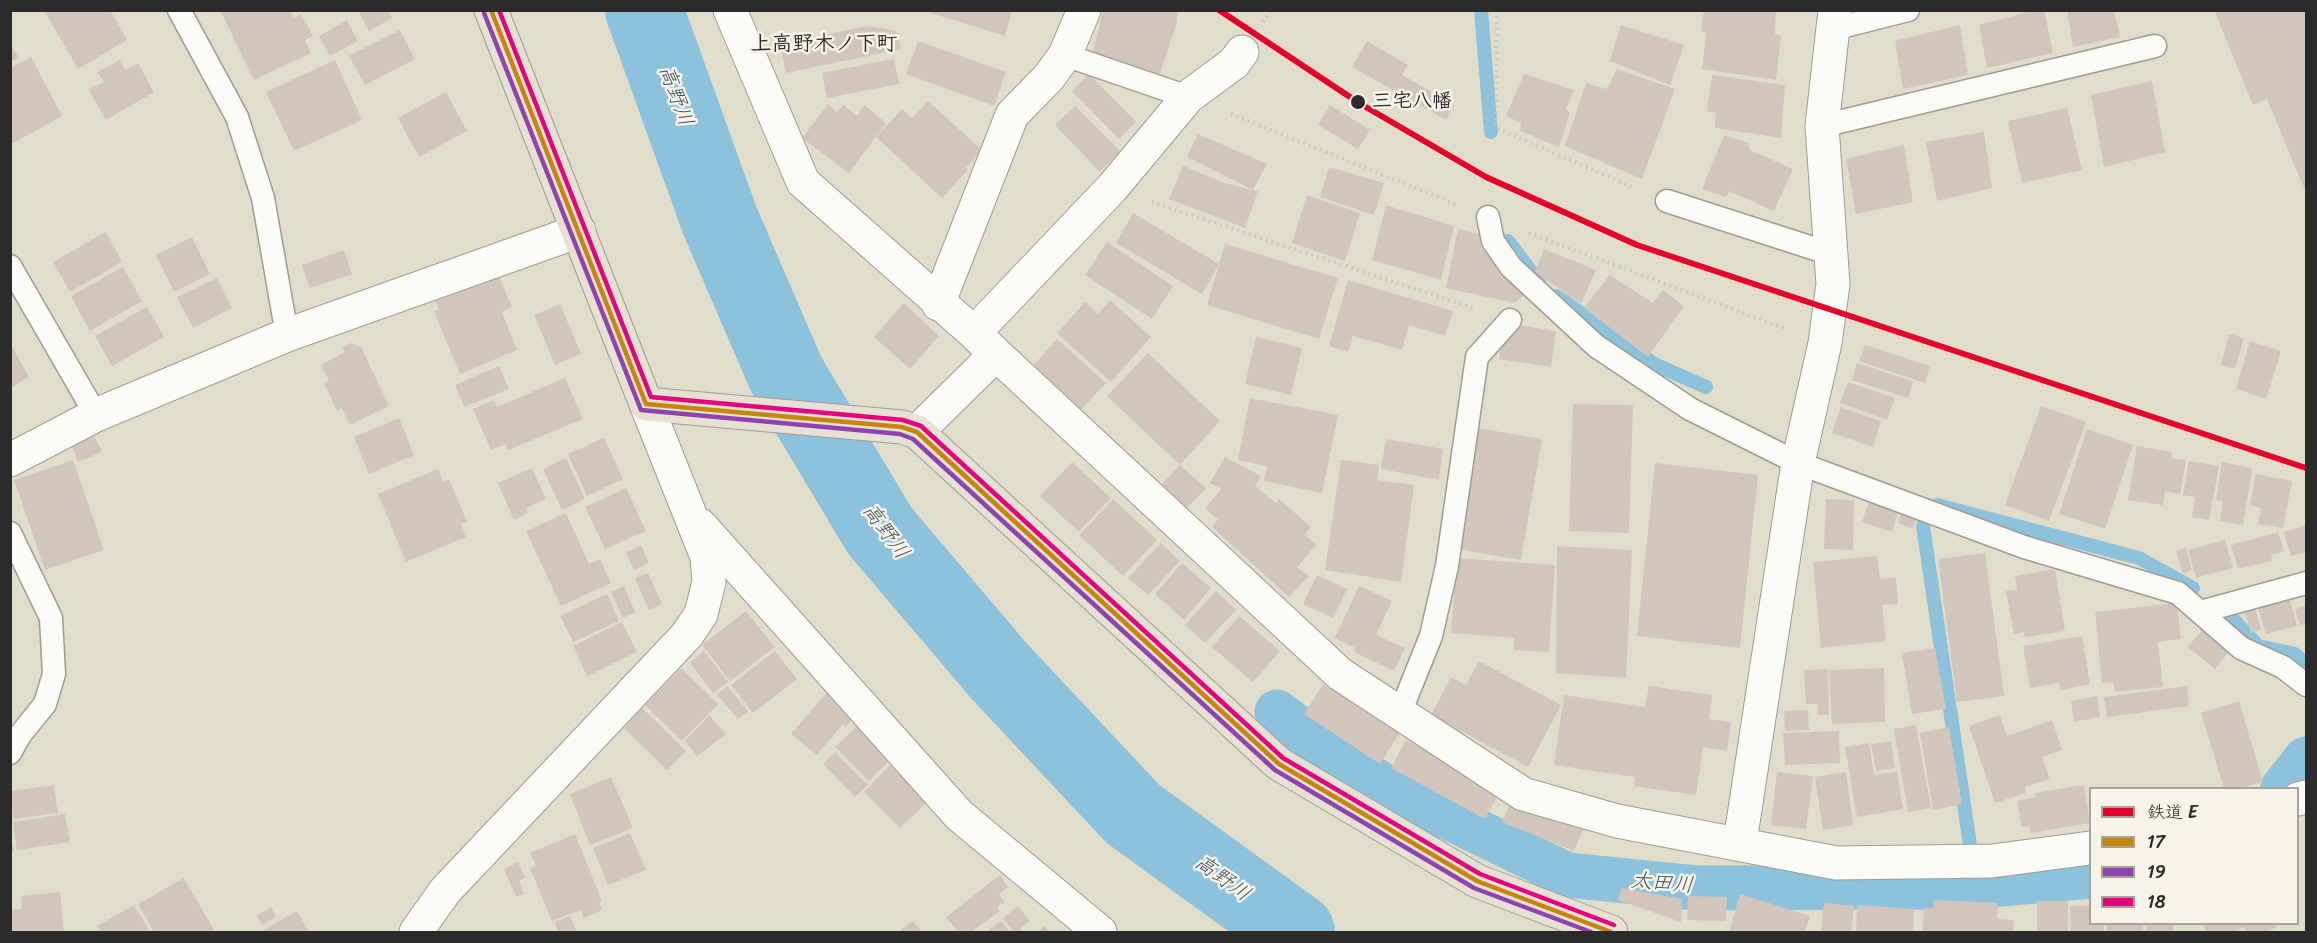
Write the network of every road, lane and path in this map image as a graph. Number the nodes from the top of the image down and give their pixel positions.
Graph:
1 (179, 10) edge
2 (491, 10) edge
3 (730, 10) edge
4 (1084, 10) edge
5 (1497, 10) edge
6 (1908, 10) edge
7 (1834, 20) edge
8 (2155, 46) dead end
9 (1242, 52) dead end
10 (1065, 55) junction
11 (1188, 97) junction
12 (1822, 126) junction
13 (1112, 188) junction
14 (1667, 201) joint
15 (1488, 217) junction
16 (579, 231) junction
17 (1831, 254) junction
18 (10, 266) edge
19 (938, 304) junction
20 (1510, 320) joint
21 (287, 335) junction
22 (1826, 343) junction
23 (985, 344) junction
24 (646, 404) junction
25 (96, 415) junction
26 (910, 430) junction
27 (10, 460) edge
28 (1798, 463) junction
29 (689, 513) junction
30 (10, 533) edge
31 (2307, 583) edge
32 (2199, 612) junction
33 (2307, 685) edge
34 (1400, 713) junction
35 (10, 753) edge
36 (1740, 842) junction
37 (2089, 848) edge
38 (416, 933) edge
39 (1100, 933) edge
40 (1611, 933) edge

1 - 21 lane
2 - 16 highway
3 - 19 street
4 - 10 street
5 - 14 path
6 - 7 lane
7 - 12 street
8 - 12 lane
9 - 11 street
10 - 11 lane
10 - 19 street
11 - 13 street
11 - 15 path
12 - 17 street
13 - 20 path
13 - 23 street
14 - 17 lane
15 - 22 path
15 - 28 lane
16 - 21 street
16 - 24 highway
17 - 22 street
18 - 25 lane
19 - 23 street
20 - 34 lane
21 - 25 street
22 - 28 street
23 - 26 street
23 - 34 street
24 - 26 highway
24 - 29 street
25 - 27 street
26 - 40 highway
28 - 32 lane
28 - 36 street
29 - 38 street
29 - 39 street
30 - 35 lane
31 - 32 lane
32 - 33 lane
34 - 36 street
36 - 37 street

